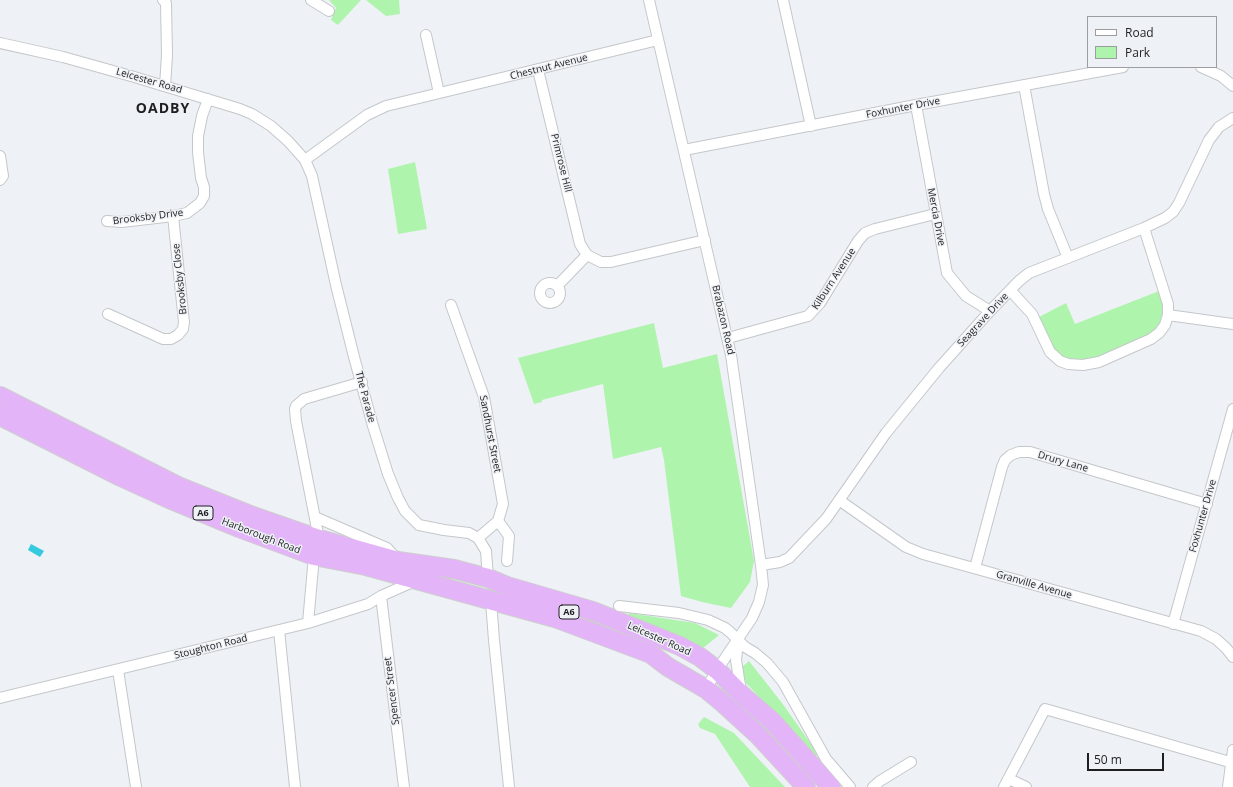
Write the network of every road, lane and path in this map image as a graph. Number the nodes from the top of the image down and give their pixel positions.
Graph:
1 (311, 0) edge
2 (648, 0) edge
3 (783, 0) edge
4 (166, 1) edge
5 (329, 11) dead end
6 (426, 35) dead end
7 (658, 40) junction
8 (0, 43) edge
9 (1118, 68) edge
10 (1203, 68) edge
11 (538, 70) junction
12 (1024, 85) junction
13 (166, 86) junction
14 (1233, 86) edge
15 (439, 92) junction
16 (208, 99) junction
17 (916, 105) junction
18 (1233, 118) edge
19 (811, 126) junction
20 (684, 150) junction
21 (0, 156) edge
22 (305, 160) junction
23 (0, 180) edge
24 (935, 214) junction
25 (173, 216) junction
26 (107, 222) dead end
27 (1144, 228) junction
28 (705, 240) junction
29 (587, 255) junction
30 (1068, 258) junction
31 (557, 286) dead end
32 (1010, 290) junction
33 (451, 304) dead end
34 (990, 311) junction
35 (108, 314) dead end
36 (1168, 315) junction
37 (1233, 324) edge
38 (728, 338) junction
39 (362, 382) junction
40 (0, 396) edge
41 (1233, 409) edge
42 (0, 416) edge
43 (839, 500) junction
44 (1206, 504) junction
45 (315, 517) junction
46 (498, 521) junction
47 (478, 538) junction
48 (317, 548) junction
49 (398, 560) junction
50 (508, 561) dead end
51 (761, 565) junction
52 (975, 568) junction
53 (488, 578) junction
54 (417, 580) junction
55 (381, 596) junction
56 (491, 601) junction
57 (619, 606) dead end
58 (593, 611) junction
59 (308, 623) junction
60 (1173, 624) junction
61 (279, 630) junction
62 (738, 640) junction
63 (651, 654) junction
64 (1233, 657) edge
65 (118, 670) junction
66 (717, 670) junction
67 (706, 689) junction
68 (742, 695) junction
69 (0, 698) edge
70 (1233, 750) edge
71 (911, 762) dead end
72 (1232, 763) edge
73 (1007, 783) edge
74 (136, 787) edge
75 (295, 787) edge
76 (404, 787) edge
77 (509, 787) edge
78 (807, 787) edge
79 (831, 787) edge
80 (850, 787) edge
81 (873, 787) edge
82 (1026, 787) edge
83 (1228, 787) edge

1 - 5 street
2 - 7 street, Brabazon Road
3 - 19 street
4 - 13 street
6 - 15 street
7 - 11 street, Chestnut Avenue
7 - 20 street, Brabazon Road
8 - 13 street, Leicester Road
9 - 12 street, Foxhunter Drive
10 - 14 street
11 - 15 street, Chestnut Avenue
11 - 29 street, Primrose Hill
12 - 17 street, Foxhunter Drive
12 - 30 street
13 - 16 street, Leicester Road
15 - 22 street, Chestnut Avenue
16 - 22 street, Leicester Road
16 - 25 street, Brooksby Drive
17 - 19 street, Foxhunter Drive
17 - 24 street, Mercia Drive
18 - 27 street, Seagrave Drive
19 - 20 street, Foxhunter Drive
20 - 28 street, Brabazon Road
21 - 23 street
22 - 39 street, The Parade
24 - 34 street, Mercia Drive
24 - 38 street, Kilburn Avenue
25 - 26 street, Brooksby Drive
25 - 35 street, Brooksby Close
27 - 30 street, Seagrave Drive
27 - 36 street
28 - 29 street
28 - 38 street, Brabazon Road
29 - 31 street
30 - 32 street, Seagrave Drive
32 - 34 street, Seagrave Drive
32 - 36 street
33 - 46 street, Sandhurst Street
34 - 43 street, Seagrave Drive
36 - 37 street
38 - 51 street, Brabazon Road
39 - 45 street
39 - 47 street, The Parade
40 - 48 highway, Harborough Road / A6
41 - 44 street, Foxhunter Drive
42 - 48 highway, Harborough Road / A6
43 - 51 street, Seagrave Drive
43 - 52 street, Granville Avenue
44 - 52 street, Drury Lane
44 - 60 street, Foxhunter Drive
45 - 48 street
45 - 49 street
46 - 47 street
46 - 50 street
47 - 53 street
48 - 49 highway, Harborough Road / A6
48 - 54 highway, Harborough Road / A6
48 - 59 street
49 - 53 highway, Harborough Road / A6
49 - 56 highway, A6
51 - 62 street, Brabazon Road
52 - 60 street, Granville Avenue
53 - 56 highway
53 - 58 highway, Leicester Road / A6
53 - 63 highway, A6
54 - 55 street, Stoughton Road
54 - 56 highway, Harborough Road / A6
55 - 59 street, Stoughton Road
55 - 76 street, Spencer Street
56 - 63 highway, Leicester Road / A6
56 - 77 street
57 - 62 street
58 - 66 highway, Leicester Road / A6
58 - 67 highway, A6
59 - 61 street, Stoughton Road
60 - 64 street, Granville Avenue
61 - 65 street, Stoughton Road
61 - 75 street
62 - 66 street, Brabazon Road
62 - 68 street, Brabazon Road
62 - 80 street
63 - 67 highway, Leicester Road / A6
65 - 69 street, Stoughton Road
65 - 74 street
66 - 67 street, Brabazon Road
66 - 68 highway, Leicester Road / A6
66 - 78 highway, A6
67 - 78 highway, Leicester Road / A6
68 - 79 highway, Leicester Road / A6
70 - 72 street
71 - 81 street
72 - 73 street
72 - 83 street
73 - 82 street

